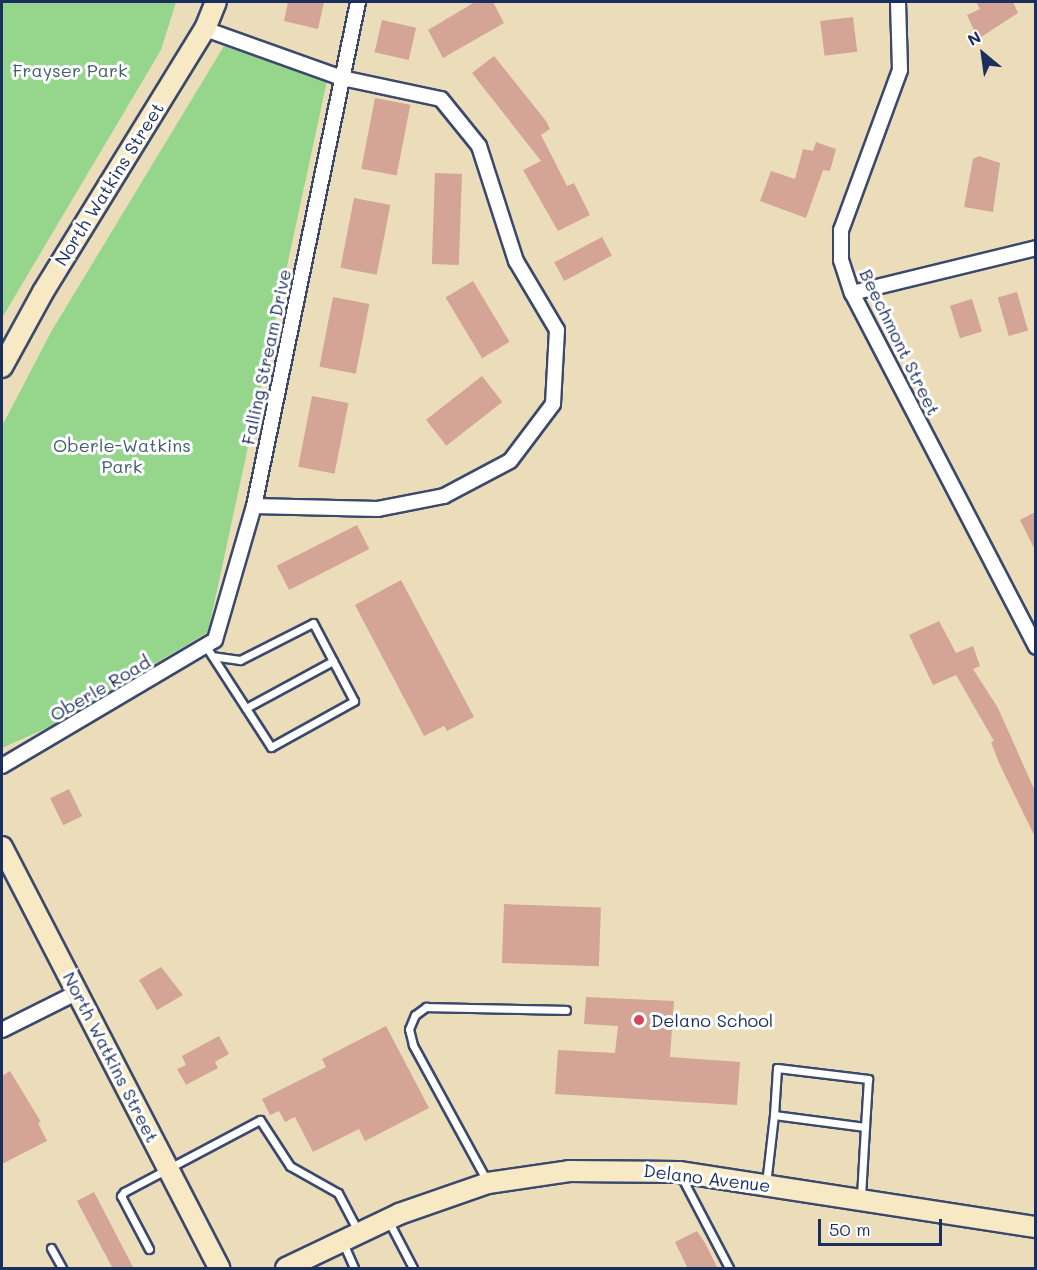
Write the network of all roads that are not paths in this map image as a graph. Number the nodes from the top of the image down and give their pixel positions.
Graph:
1 (216, 2) edge
2 (358, 2) edge
3 (898, 2) edge
4 (205, 29) junction
5 (342, 78) junction
6 (1035, 248) edge
7 (852, 293) junction
8 (2, 368) edge
9 (254, 506) junction
10 (1035, 615) edge
11 (1023, 622) junction
12 (1035, 647) edge
13 (212, 648) junction
14 (333, 661) junction
15 (246, 708) junction
16 (2, 766) edge
17 (2, 847) edge
18 (78, 992) junction
19 (566, 1010) dead end
20 (2, 1030) edge
21 (774, 1115) junction
22 (865, 1127) junction
23 (168, 1169) junction
24 (679, 1172) junction
25 (488, 1183) junction
26 (765, 1185) junction
27 (861, 1199) junction
28 (388, 1220) junction
29 (1035, 1227) edge
30 (351, 1237) junction
31 (51, 1248) dead end
32 (149, 1249) dead end
33 (62, 1269) edge
34 (219, 1269) edge
35 (286, 1269) edge
36 (354, 1269) edge
37 (413, 1269) edge
38 (729, 1269) edge

1 - 4 main road, North Watkins Street
2 - 5 street, Falling Stream Drive
3 - 7 street, Beechmont Street
4 - 5 street
4 - 8 main road, North Watkins Street
5 - 9 street, Falling Stream Drive
5 - 9 street
6 - 7 street
7 - 11 street, Beechmont Street
9 - 13 street, Falling Stream Drive
10 - 11 street
11 - 12 street, Beechmont Street
13 - 14 lane
13 - 15 lane
13 - 16 street, Oberle Road
14 - 15 lane
14 - 15 lane
17 - 18 main road, North Watkins Street
18 - 20 street
18 - 23 main road, North Watkins Street
19 - 25 lane
21 - 22 lane
21 - 22 lane
21 - 26 lane
22 - 27 lane
23 - 30 lane
23 - 32 lane
23 - 34 main road, North Watkins Street
24 - 25 main road, Delano Avenue
24 - 26 main road, Delano Avenue
24 - 38 lane
25 - 28 main road, Delano Avenue
26 - 27 main road, Delano Avenue
27 - 29 main road, Delano Avenue
28 - 30 main road, Delano Avenue
28 - 37 lane
30 - 35 main road, Delano Avenue
30 - 36 lane
31 - 33 lane

